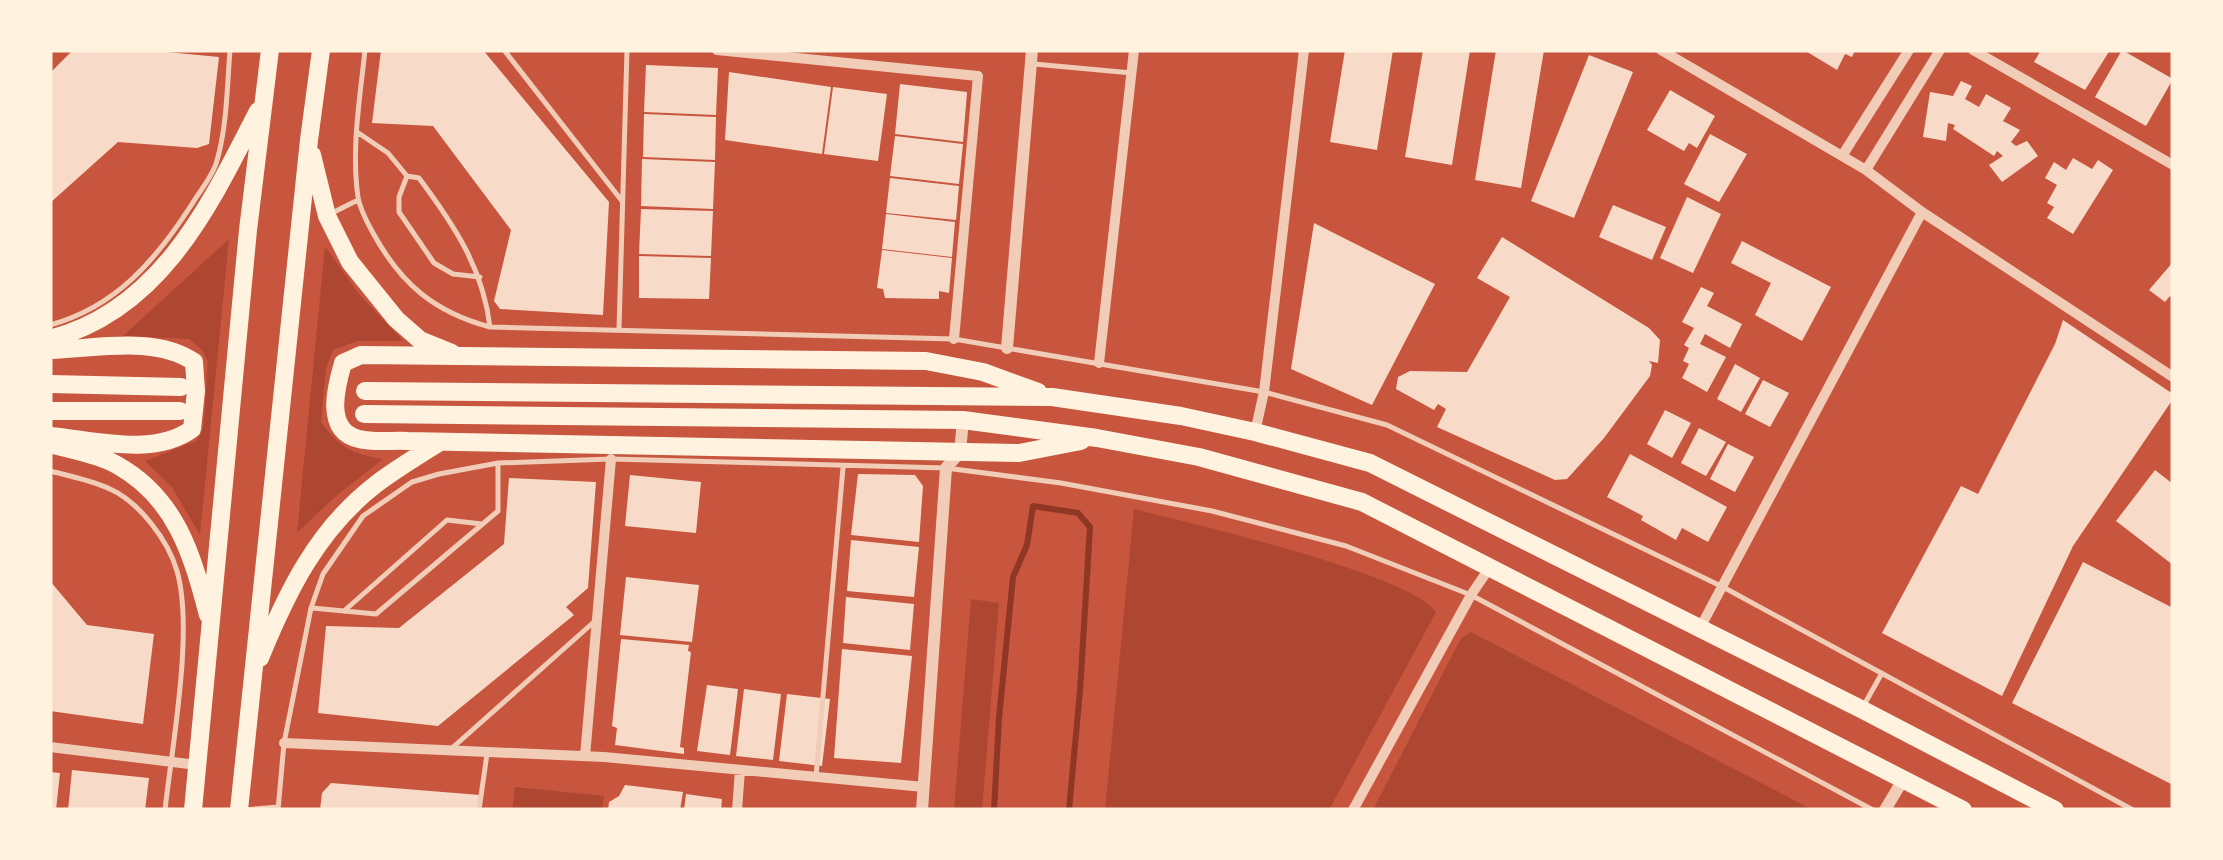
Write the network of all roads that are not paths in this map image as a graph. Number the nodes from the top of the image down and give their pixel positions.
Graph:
1 (230, 50) edge
2 (270, 50) edge
3 (321, 50) edge
4 (365, 50) edge
5 (504, 50) edge
6 (627, 50) edge
7 (718, 50) edge
8 (1134, 50) edge
9 (1304, 50) edge
10 (1661, 50) edge
11 (1909, 50) edge
12 (1940, 50) edge
13 (1973, 50) edge
14 (1032, 57) edge
15 (1132, 73) junction
16 (265, 96) junction
17 (357, 132) junction
18 (308, 140) junction
19 (1842, 156) junction
20 (2172, 161) edge
21 (221, 170) junction
22 (1866, 170) junction
23 (407, 176) junction
24 (358, 200) junction
25 (624, 203) junction
26 (1922, 212) junction
27 (328, 216) junction
28 (480, 277) junction
29 (50, 325) edge
30 (490, 327) junction
31 (619, 328) junction
32 (50, 338) edge
33 (954, 339) junction
34 (1007, 348) junction
35 (50, 350) edge
36 (465, 358) junction
37 (1099, 363) junction
38 (2173, 376) edge
39 (50, 384) edge
40 (181, 387) dead end
41 (365, 391) dead end
42 (1264, 392) junction
43 (1052, 397) junction
44 (50, 411) edge
45 (180, 411) dead end
46 (364, 414) dead end
47 (963, 420) junction
48 (1255, 432) junction
49 (50, 436) edge
50 (1097, 438) junction
51 (441, 442) junction
52 (50, 444) edge
53 (960, 452) junction
54 (611, 458) junction
55 (498, 463) junction
56 (843, 466) junction
57 (946, 468) junction
58 (50, 471) edge
59 (482, 524) junction
60 (1492, 566) junction
61 (1723, 587) junction
62 (1470, 596) junction
63 (311, 608) junction
64 (344, 611) junction
65 (597, 620) junction
66 (1700, 628) junction
67 (212, 630) junction
68 (1882, 673) junction
69 (252, 675) junction
70 (1861, 709) junction
71 (284, 743) junction
72 (50, 747) edge
73 (452, 749) junction
74 (487, 751) junction
75 (585, 756) junction
76 (170, 762) junction
77 (198, 765) junction
78 (740, 770) junction
79 (1904, 778) junction
80 (816, 779) junction
81 (924, 788) junction
82 (278, 808) edge
83 (165, 810) edge
84 (193, 810) edge
85 (241, 810) edge
86 (479, 810) edge
87 (736, 810) edge
88 (922, 810) edge
89 (1353, 810) edge
90 (1874, 810) edge
91 (1884, 810) edge
92 (1964, 810) edge
93 (2055, 810) edge
94 (2133, 810) edge

1 - 21 lane
2 - 16 main road
3 - 18 main road
4 - 17 lane
5 - 25 lane
6 - 25 lane
7 - 33 street
8 - 15 street
9 - 42 street
10 - 19 street
11 - 19 street
12 - 22 street
13 - 20 street
14 - 15 lane
14 - 34 street
15 - 37 street
16 - 21 main road
16 - 67 main road
17 - 23 lane
17 - 24 lane
18 - 27 main road
18 - 69 main road
19 - 22 street
21 - 29 lane
21 - 32 main road
22 - 26 street
23 - 28 lane
23 - 28 lane
24 - 27 lane
24 - 30 lane
25 - 31 lane
26 - 38 street
26 - 61 street
27 - 36 main road
28 - 30 lane
30 - 31 lane
31 - 33 lane
33 - 34 lane
34 - 37 lane
35 - 49 main road
36 - 43 main road
36 - 51 main road
37 - 42 lane
39 - 40 main road
41 - 43 main road
42 - 48 street
42 - 61 lane
43 - 48 main road
44 - 45 main road
46 - 47 main road
47 - 50 main road
47 - 53 street
48 - 66 main road
50 - 53 main road
50 - 60 main road
51 - 53 main road
51 - 69 main road
52 - 67 main road
53 - 57 street
54 - 55 lane
54 - 56 lane
54 - 65 street
55 - 59 lane
55 - 63 lane
56 - 57 lane
56 - 80 lane
57 - 62 lane
57 - 81 street
58 - 76 lane
59 - 64 lane
59 - 64 lane
60 - 62 street
60 - 79 main road
61 - 66 street
61 - 68 lane
62 - 89 street
62 - 90 lane
63 - 64 lane
63 - 71 lane
65 - 73 lane
65 - 75 street
66 - 70 main road
67 - 77 main road
68 - 70 lane
68 - 94 lane
69 - 85 main road
70 - 93 main road
71 - 73 street
71 - 82 lane
72 - 76 street
73 - 74 street
74 - 75 street
74 - 86 lane
75 - 78 street
76 - 77 street
76 - 83 lane
77 - 84 main road
78 - 80 street
78 - 87 street
79 - 91 street
79 - 92 main road
80 - 81 street
81 - 88 street
82 - 85 lane

